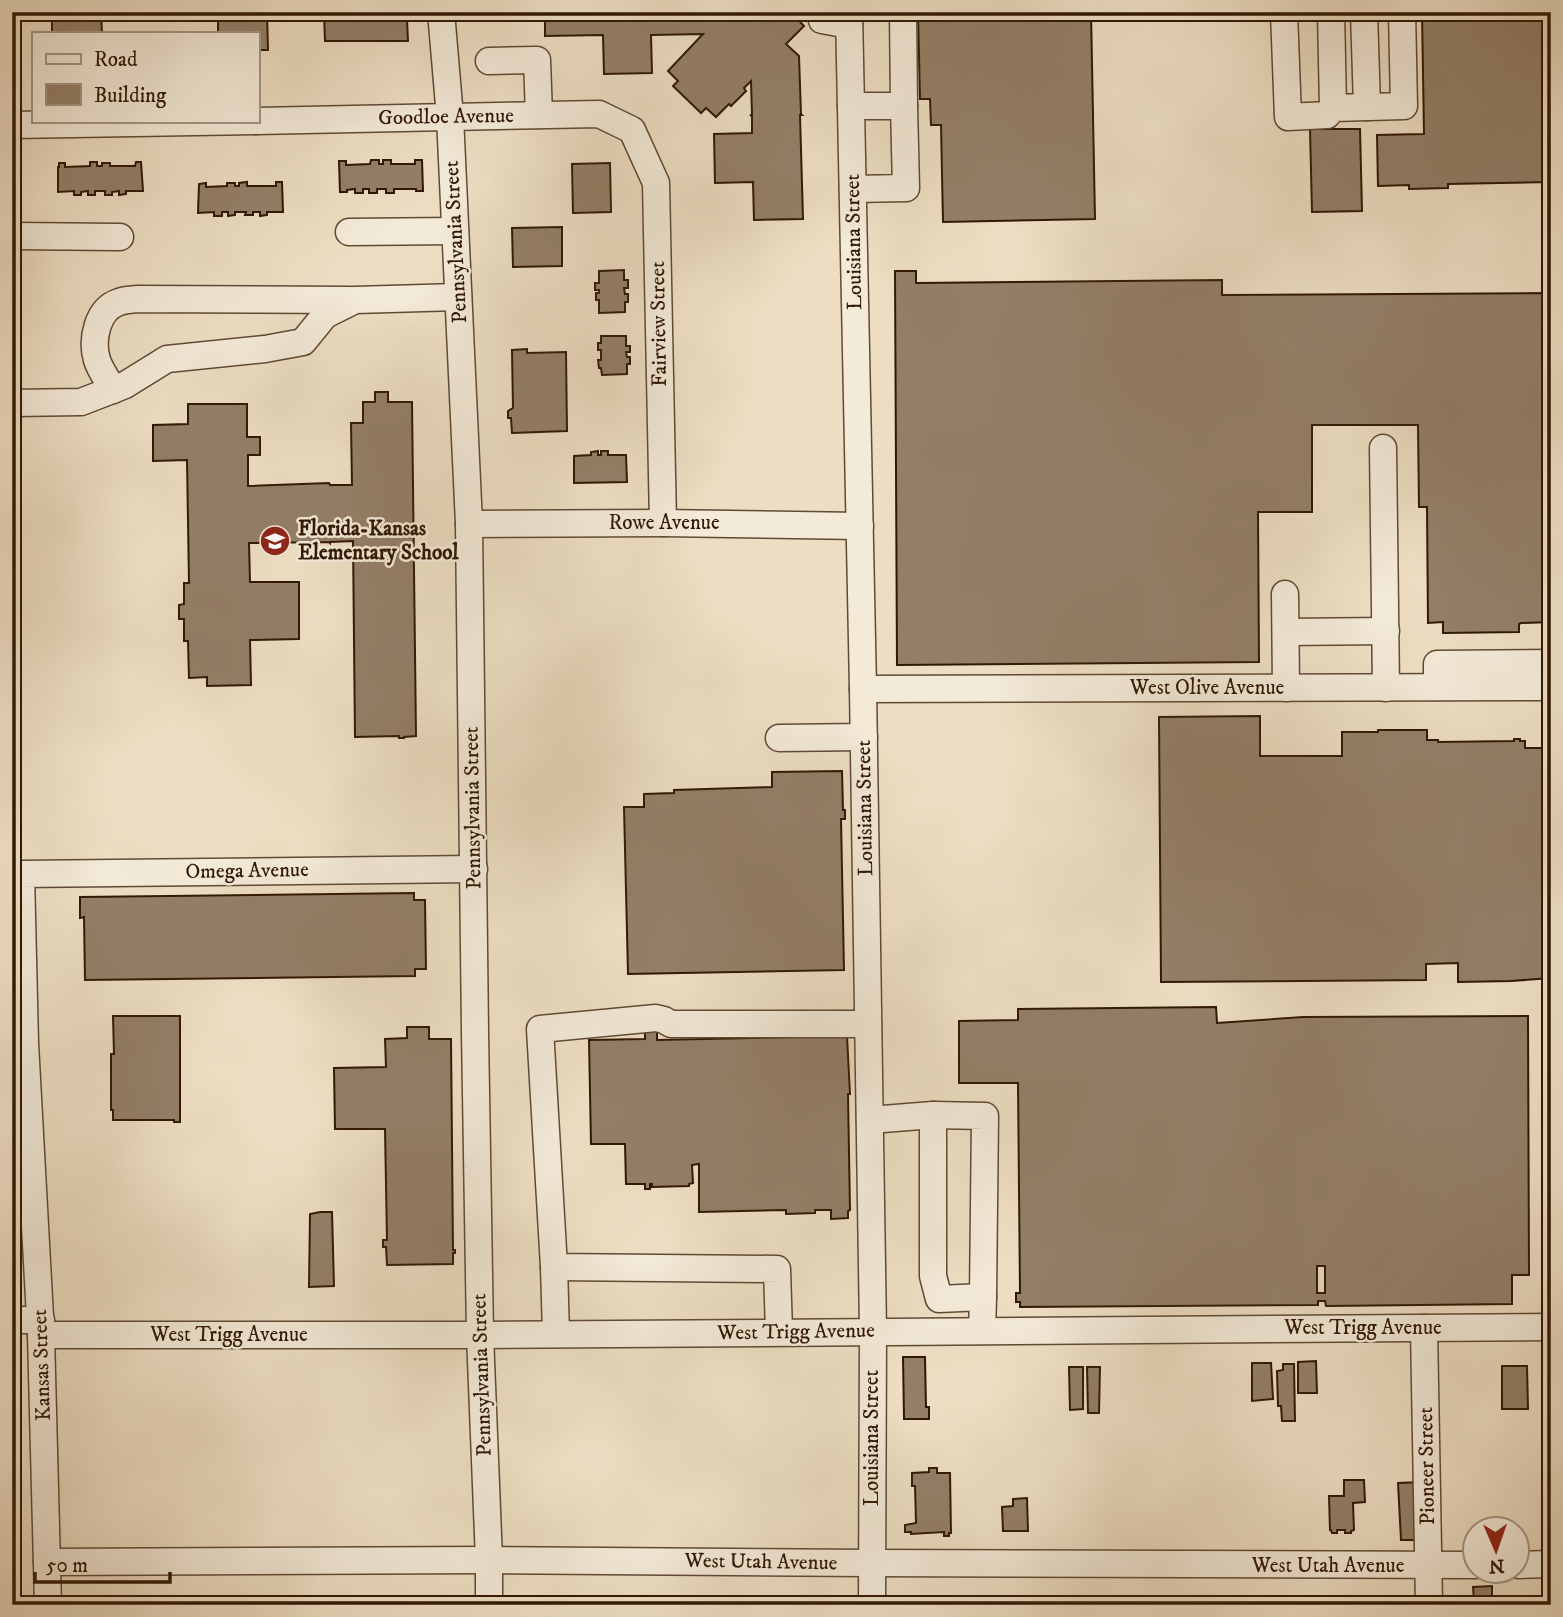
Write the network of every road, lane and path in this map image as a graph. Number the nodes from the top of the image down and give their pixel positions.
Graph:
1 (441, 12) edge
2 (820, 12) edge
3 (903, 12) edge
4 (1284, 12) edge
5 (1331, 12) edge
6 (1364, 12) edge
7 (1402, 12) edge
8 (849, 18) edge
9 (489, 61) dead end
10 (851, 106) junction
11 (905, 106) junction
12 (1367, 107) junction
13 (1333, 108) junction
14 (540, 115) junction
15 (450, 117) junction
16 (259, 121) edge
17 (162, 122) edge
18 (12, 125) edge
19 (632, 130) joint
20 (853, 189) junction
21 (455, 231) junction
22 (349, 232) dead end
23 (12, 236) edge
24 (120, 237) dead end
25 (458, 297) junction
26 (289, 300) junction
27 (355, 300) junction
28 (289, 345) junction
29 (113, 390) junction
30 (12, 403) edge
31 (1383, 448) dead end
32 (663, 523) junction
33 (469, 524) junction
34 (860, 526) junction
35 (1285, 594) dead end
36 (1386, 631) junction
37 (1286, 632) junction
38 (1551, 663) edge
39 (1437, 687) junction
40 (1551, 687) edge
41 (1286, 688) junction
42 (1386, 688) junction
43 (863, 689) junction
44 (779, 737) dead end
45 (864, 737) junction
46 (474, 869) junction
47 (21, 874) joint
48 (868, 1024) junction
49 (933, 1115) junction
50 (870, 1120) junction
51 (554, 1267) junction
52 (983, 1297) junction
53 (12, 1320) edge
54 (1551, 1327) edge
55 (41, 1328) junction
56 (1424, 1328) junction
57 (873, 1331) junction
58 (982, 1331) junction
59 (779, 1332) junction
60 (556, 1334) junction
61 (480, 1335) junction
62 (489, 1560) junction
63 (47, 1562) junction
64 (871, 1563) junction
65 (1551, 1564) edge
66 (1532, 1565) edge
67 (1429, 1566) junction
68 (1462, 1566) edge
69 (48, 1605) edge
70 (489, 1605) edge
71 (872, 1605) edge
72 (1429, 1605) edge

1 - 15 street, Pennsylvania Street
2 - 8 street
3 - 11 street
4 - 13 street
5 - 13 street
6 - 12 street
7 - 12 street
8 - 10 street, Louisiana Street
9 - 14 street
10 - 11 street
10 - 20 street, Louisiana Street
11 - 20 street
12 - 13 street
14 - 15 street, Goodloe Avenue
14 - 19 street, Goodloe Avenue
15 - 16 street, Goodloe Avenue
15 - 21 street, Pennsylvania Street
17 - 18 street, Goodloe Avenue
19 - 32 street, Fairview Street
20 - 34 street, Louisiana Street
21 - 22 street
21 - 25 street, Pennsylvania Street
23 - 24 street
25 - 27 street
25 - 33 street, Pennsylvania Street
26 - 27 street
26 - 28 street
26 - 29 street
27 - 28 street
28 - 29 street
29 - 30 street
31 - 36 street
32 - 33 street, Rowe Avenue
32 - 34 street, Rowe Avenue
33 - 46 street, Pennsylvania Street
34 - 43 street, Louisiana Street
35 - 37 street
36 - 37 street
36 - 42 street
37 - 41 street
38 - 39 street
39 - 40 street, West Olive Avenue
39 - 42 street, West Olive Avenue
41 - 42 street, West Olive Avenue
41 - 43 street, West Olive Avenue
43 - 45 street, Louisiana Street
44 - 45 street
45 - 48 street, Louisiana Street
46 - 47 street, Omega Avenue
46 - 61 street, Pennsylvania Street
47 - 55 street, Kansas Street
48 - 50 street, Louisiana Street
48 - 51 street
49 - 50 street
49 - 52 street
49 - 52 street
50 - 57 street, Louisiana Street
51 - 59 street
51 - 60 street
52 - 58 street
53 - 55 street, West Trigg Avenue
54 - 56 street, West Trigg Avenue
55 - 61 street, West Trigg Avenue
55 - 63 street, Kansas Street
56 - 58 street, West Trigg Avenue
56 - 67 street, Pioneer Street
57 - 58 street, West Trigg Avenue
57 - 59 street, West Trigg Avenue
57 - 64 street, Louisiana Street
59 - 60 street, West Trigg Avenue
60 - 61 street, West Trigg Avenue
61 - 62 street, Pennsylvania Street
62 - 63 street, West Utah Avenue
62 - 64 street, West Utah Avenue
62 - 70 street, Pennsylvania Street
63 - 69 street, Kansas Street
64 - 67 street, West Utah Avenue
64 - 71 street, Louisiana Street
65 - 66 street
67 - 68 street, West Utah Avenue
67 - 72 street, Pioneer Street

